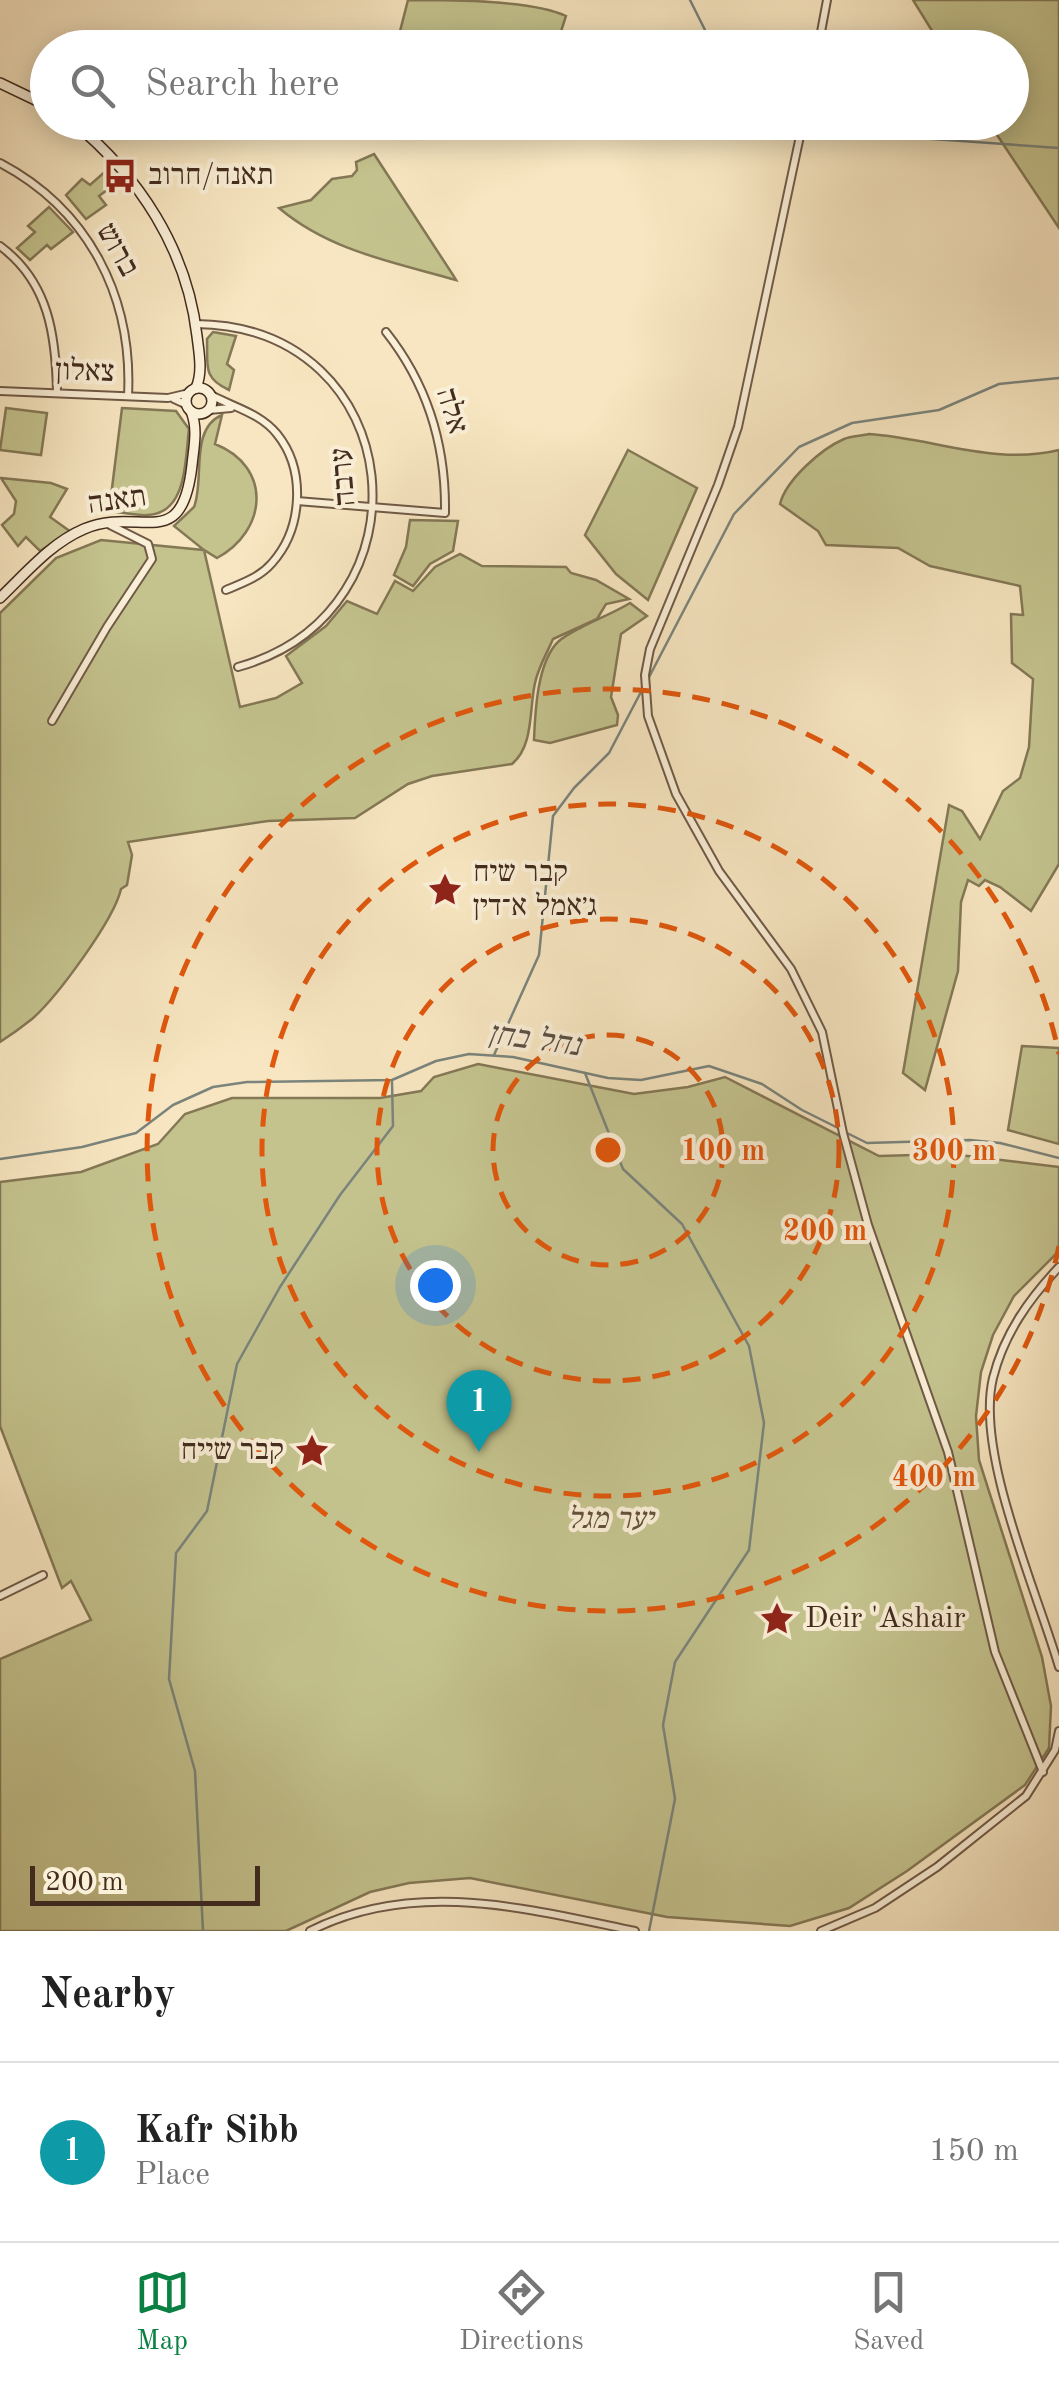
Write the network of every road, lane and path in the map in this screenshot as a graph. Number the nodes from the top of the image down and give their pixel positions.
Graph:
1 (827, 0) edge
2 (821, 30) edge
3 (0, 83) edge
4 (30, 97) edge
5 (92, 140) edge
6 (799, 140) edge
7 (0, 162) edge
8 (0, 246) edge
9 (196, 324) junction
10 (386, 332) dead end
11 (0, 391) edge
12 (200, 392) junction
13 (57, 393) junction
14 (128, 396) junction
15 (168, 398) junction
16 (189, 408) junction
17 (237, 408) junction
18 (207, 411) junction
19 (196, 429) junction
20 (297, 501) junction
21 (373, 507) junction
22 (104, 522) junction
23 (226, 590) dead end
24 (0, 598) edge
25 (238, 667) dead end
26 (52, 721) dead end
27 (1059, 1266) edge
28 (43, 1574) dead end
29 (0, 1596) edge
30 (1059, 1667) edge
31 (1059, 1731) edge
32 (1043, 1772) junction
33 (310, 1931) edge
34 (635, 1931) edge
35 (822, 1931) edge

1 - 2 street
3 - 4 street
5 - 9 street
6 - 32 street
7 - 14 street, ברוש
8 - 13 street
9 - 12 street
9 - 21 street, ערבה
10 - 21 street, אלה
11 - 13 street, צאלון
12 - 15 street, צאלון
12 - 16 street
12 - 17 street
12 - 18 street
13 - 14 street, צאלון
14 - 15 street, צאלון
15 - 16 street, צאלון
16 - 18 street
16 - 19 street, תאנה
17 - 18 street
17 - 20 street
18 - 19 street, תאנה
19 - 22 street, תאנה
20 - 21 street
20 - 23 street
21 - 25 street, ערבה
22 - 24 street, תאנה
22 - 26 street
27 - 30 street
28 - 29 street
31 - 32 street
32 - 35 street
33 - 34 street

